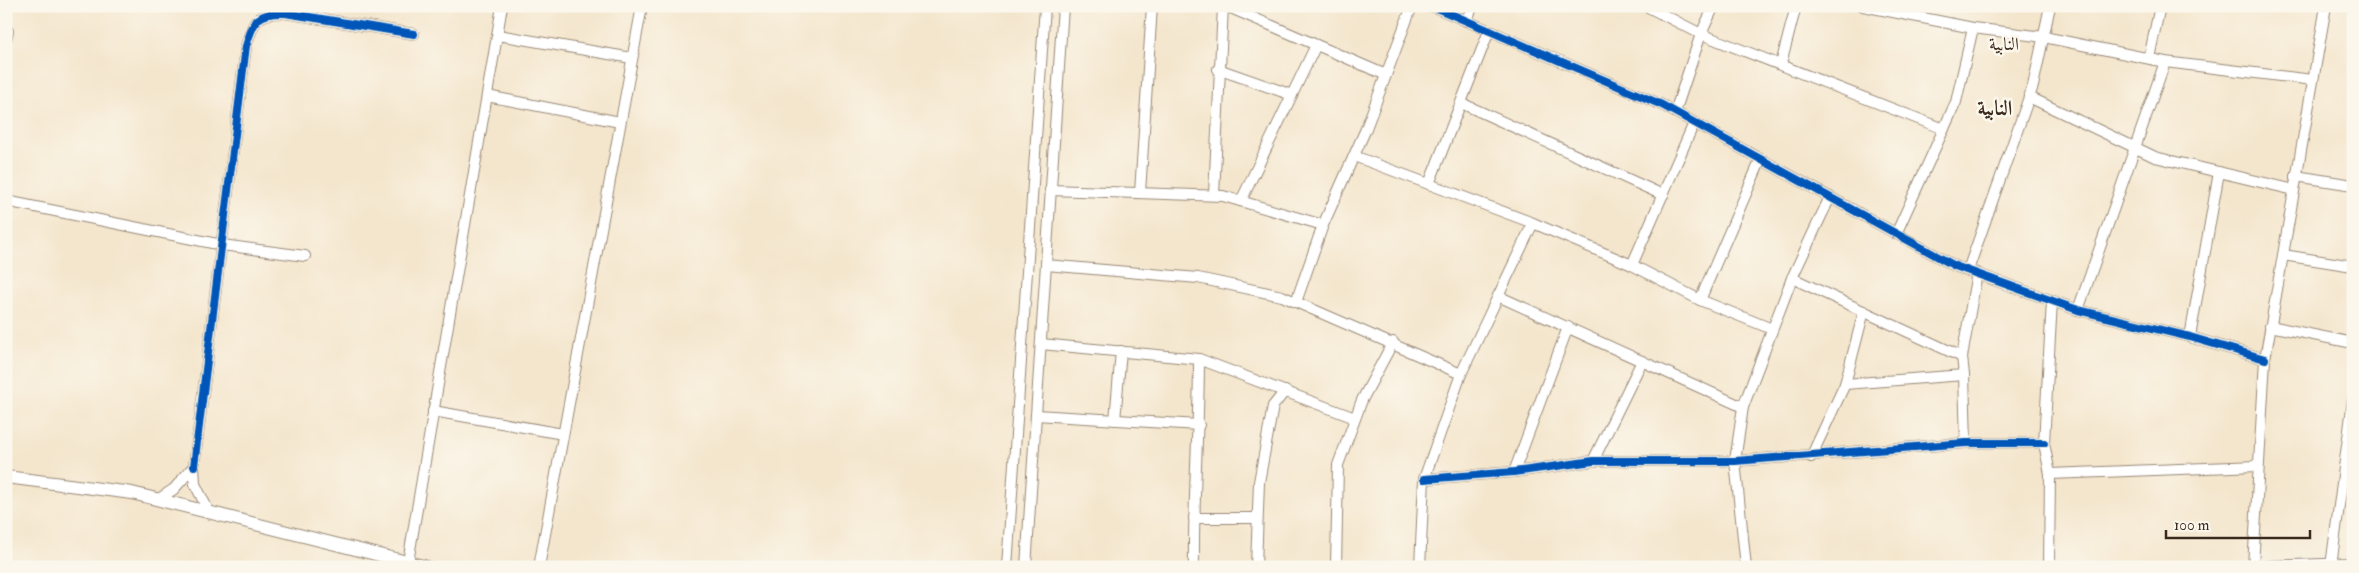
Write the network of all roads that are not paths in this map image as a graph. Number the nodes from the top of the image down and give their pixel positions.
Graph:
1 (502, 6) edge
2 (642, 6) edge
3 (1045, 6) edge
4 (1063, 6) edge
5 (1152, 6) edge
6 (1224, 6) edge
7 (1412, 6) edge
8 (1432, 6) edge
9 (1473, 6) edge
10 (1646, 6) edge
11 (1714, 6) edge
12 (1796, 6) edge
13 (1862, 6) edge
14 (2050, 6) edge
15 (2160, 6) edge
16 (2326, 6) edge
17 (1874, 7) edge
18 (1466, 21) junction
19 (1973, 28) junction
20 (1489, 31) junction
21 (414, 34) dead end
22 (1701, 34) junction
23 (498, 35) junction
24 (2044, 37) junction
25 (1316, 46) junction
26 (632, 58) junction
27 (2149, 58) junction
28 (2165, 62) junction
29 (1781, 64) junction
30 (1218, 69) junction
31 (1386, 75) junction
32 (2313, 80) junction
33 (1292, 95) junction
34 (487, 96) junction
35 (2029, 97) junction
36 (1461, 103) junction
37 (1675, 112) junction
38 (620, 122) junction
39 (1694, 123) junction
40 (1944, 129) junction
41 (2137, 148) junction
42 (1354, 156) junction
43 (1761, 159) junction
44 (2219, 172) junction
45 (2296, 176) junction
46 (1429, 184) junction
47 (2353, 185) edge
48 (1050, 190) junction
49 (2294, 190) junction
50 (1140, 193) junction
51 (1663, 195) junction
52 (1214, 196) junction
53 (1830, 197) junction
54 (6, 201) edge
55 (1241, 201) junction
56 (1533, 223) junction
57 (1323, 225) junction
58 (1896, 234) junction
59 (222, 245) junction
60 (2283, 255) junction
61 (305, 256) dead end
62 (1046, 265) junction
63 (1632, 265) junction
64 (2353, 266) edge
65 (1973, 272) junction
66 (1792, 278) junction
67 (1498, 296) junction
68 (1700, 300) junction
69 (2052, 301) junction
70 (1296, 302) junction
71 (2078, 310) junction
72 (1864, 311) junction
73 (2270, 326) junction
74 (1568, 327) junction
75 (1772, 329) junction
76 (2190, 337) junction
77 (1393, 342) junction
78 (2353, 343) edge
79 (1040, 344) junction
80 (1121, 351) junction
81 (1962, 357) junction
82 (1199, 359) junction
83 (2265, 359) junction
84 (1642, 361) junction
85 (1461, 374) junction
86 (1964, 375) junction
87 (1844, 384) junction
88 (1285, 392) junction
89 (2353, 400) edge
90 (1743, 407) junction
91 (433, 411) junction
92 (1036, 415) junction
93 (1355, 418) junction
94 (1115, 420) junction
95 (1199, 426) junction
96 (563, 434) junction
97 (1966, 443) junction
98 (2044, 443) junction
99 (1015, 455) junction
100 (1034, 455) junction
101 (1811, 457) junction
102 (1593, 461) junction
103 (1735, 461) junction
104 (194, 466) junction
105 (2258, 466) junction
106 (1514, 472) junction
107 (2050, 474) junction
108 (6, 477) edge
109 (1424, 479) junction
110 (159, 499) junction
111 (209, 512) junction
112 (1194, 518) junction
113 (1258, 518) junction
114 (408, 562) junction
115 (2353, 564) edge
116 (2331, 566) edge
117 (427, 567) edge
118 (539, 567) edge
119 (1007, 567) edge
120 (1026, 567) edge
121 (1194, 567) edge
122 (1256, 567) edge
123 (1336, 567) edge
124 (1420, 567) edge
125 (1746, 567) edge
126 (2049, 567) edge
127 (2253, 567) edge
128 (2267, 567) edge

1 - 23 street
2 - 26 street
3 - 99 street
4 - 48 street
5 - 50 street
6 - 25 street
6 - 30 street
7 - 31 street
8 - 18 street
9 - 18 street
10 - 22 street
11 - 22 street
12 - 29 street
13 - 17 street
14 - 24 street
15 - 27 street
16 - 32 street
17 - 19 street
18 - 20 street
19 - 24 street
19 - 40 street
20 - 36 street
20 - 37 street
21 - 59 street
22 - 29 street
22 - 37 street
23 - 26 street
23 - 34 street
24 - 27 street
24 - 35 street
25 - 31 street
25 - 33 street
26 - 38 street
27 - 28 street
28 - 32 street
28 - 41 street
29 - 40 street
30 - 33 street
30 - 52 street
31 - 42 street
32 - 45 street
33 - 55 street
34 - 38 street
34 - 91 street
35 - 41 street
35 - 65 street
36 - 46 street
36 - 51 street
37 - 39 street
38 - 96 street
39 - 43 street
39 - 51 street
40 - 58 street
41 - 44 street
41 - 71 street
42 - 46 street
42 - 57 street
43 - 53 street
43 - 68 street
44 - 49 street
44 - 76 street
45 - 47 street
45 - 49 street
46 - 56 street
48 - 50 street
48 - 62 street
49 - 60 street
50 - 52 street
51 - 63 street
52 - 55 street
53 - 58 street
53 - 66 street
54 - 59 street
55 - 57 street
56 - 63 street
56 - 67 street
57 - 70 street
58 - 65 street
59 - 61 street
59 - 104 street
60 - 64 street
60 - 73 street
62 - 70 street
62 - 79 street
63 - 68 street
65 - 69 street
65 - 81 street
66 - 72 street
66 - 75 street
67 - 74 street
67 - 85 street
68 - 75 street
69 - 71 street
69 - 98 street
70 - 77 street
71 - 76 street
72 - 81 street
72 - 87 street
73 - 78 street
73 - 83 street
74 - 84 street
74 - 106 street
75 - 90 street
76 - 83 street
77 - 85 street
77 - 93 street
79 - 80 street
79 - 92 street
80 - 82 street
80 - 94 street
81 - 86 street
82 - 88 street
82 - 95 street
83 - 105 street
84 - 90 street
84 - 102 street
85 - 109 street
86 - 87 street
86 - 97 street
87 - 101 street
88 - 93 street
88 - 113 street
89 - 116 street
90 - 103 street
91 - 96 street
91 - 114 street
92 - 94 street
92 - 100 street
93 - 123 street
94 - 95 street
95 - 112 street
96 - 118 street
97 - 98 street
97 - 101 street
98 - 107 street
99 - 100 street
99 - 119 street
100 - 120 street
101 - 103 street
102 - 103 street
102 - 106 street
103 - 125 street
104 - 110 street
104 - 111 street
105 - 107 street
105 - 127 street
106 - 109 street
107 - 126 street
108 - 110 main road
109 - 124 street
110 - 111 main road
111 - 114 main road
112 - 113 street
112 - 121 street
113 - 122 street
114 - 117 main road
115 - 116 main road
116 - 128 main road

